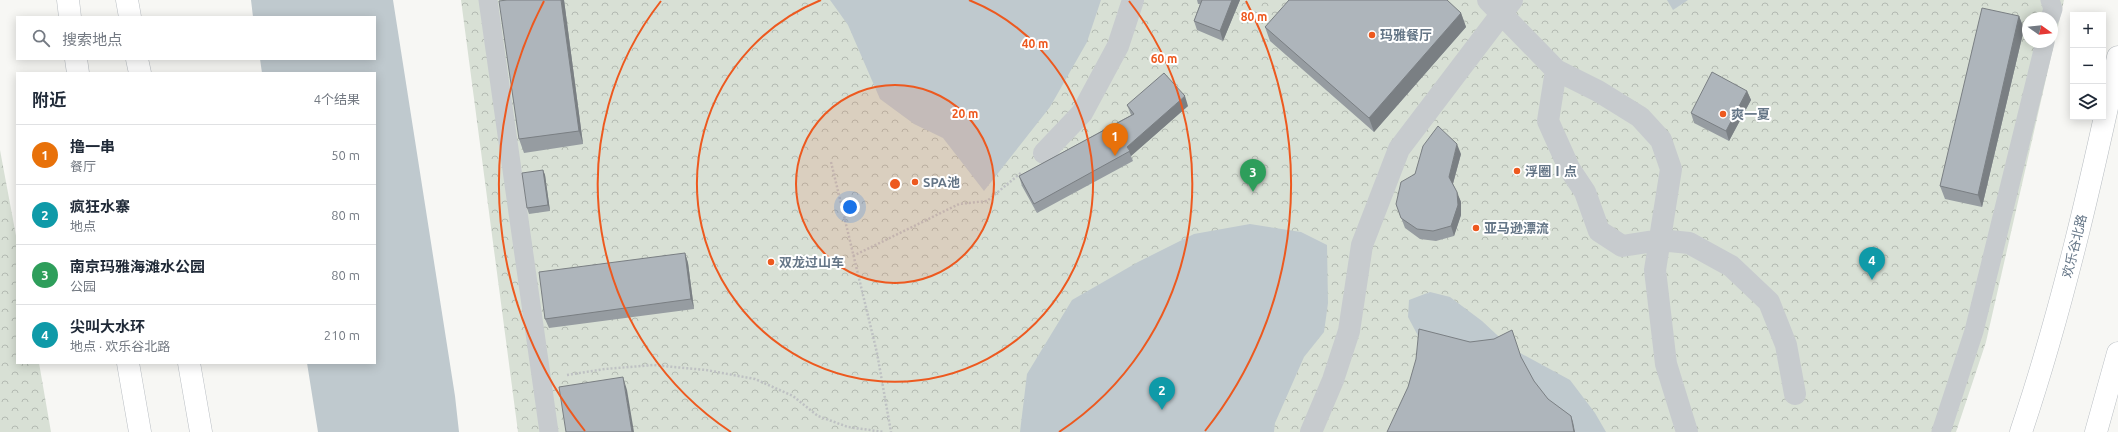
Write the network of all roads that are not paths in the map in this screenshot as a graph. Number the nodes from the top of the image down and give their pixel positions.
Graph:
1 (68, 0) edge
2 (127, 0) edge
3 (488, 0) edge
4 (1133, 0) edge
5 (2050, 0) edge
6 (1501, 5) edge
7 (2052, 12) edge
8 (70, 16) edge
9 (130, 16) edge
10 (2044, 48) edge
11 (2118, 57) edge
12 (76, 60) edge
13 (137, 60) edge
14 (1556, 70) junction
15 (78, 72) edge
16 (140, 72) edge
17 (1044, 153) road end
18 (1660, 240) junction
19 (2118, 353) edge
20 (128, 364) edge
21 (189, 364) edge
22 (1795, 394) dead end
23 (140, 432) edge
24 (201, 432) edge
25 (549, 432) edge
26 (1312, 432) edge
27 (1687, 432) edge
28 (1941, 432) edge
29 (2021, 432) edge
30 (2096, 432) edge

1 - 8 main road
2 - 9 main road
3 - 25 lane
4 - 17 street
5 - 7 lane
6 - 14 street
6 - 26 street
10 - 28 lane
11 - 29 main road, 欢乐谷北路
12 - 15 main road
13 - 16 main road
14 - 18 street
14 - 18 street
18 - 22 street
18 - 27 street
19 - 30 main road
20 - 23 main road
21 - 24 main road

